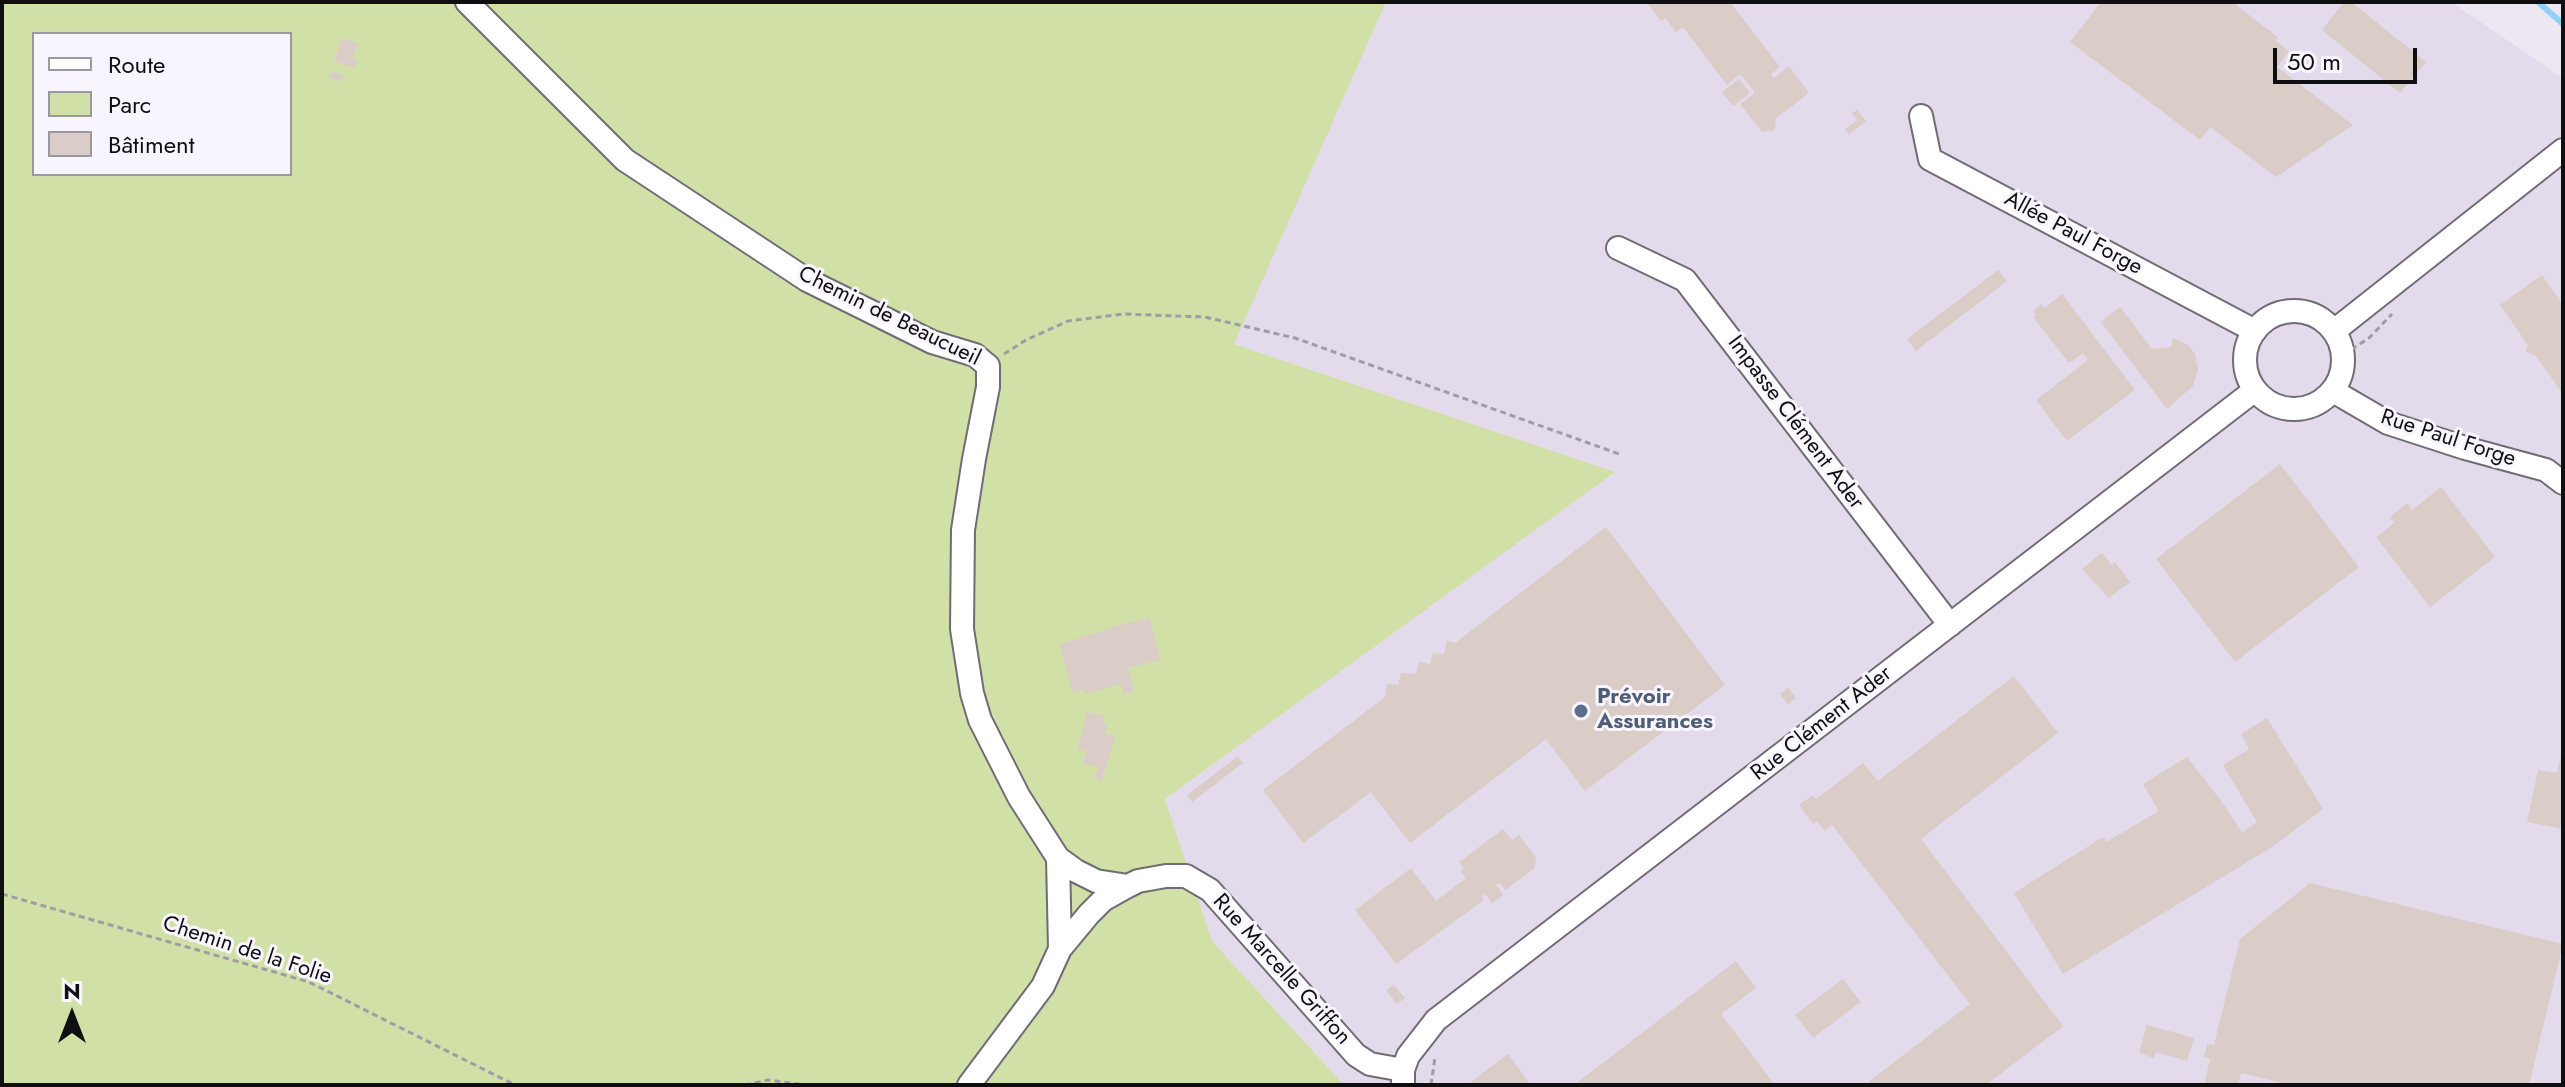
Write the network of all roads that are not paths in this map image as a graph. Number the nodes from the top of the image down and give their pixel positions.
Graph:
1 (467, 2) edge
2 (1921, 116) dead end
3 (2563, 150) edge
4 (1618, 248) dead end
5 (2255, 331) junction
6 (2334, 331) junction
7 (2255, 390) junction
8 (2333, 391) junction
9 (2563, 483) edge
10 (1950, 625) junction
11 (1058, 858) junction
12 (1128, 886) junction
13 (1060, 949) junction
14 (1403, 1078) edge
15 (969, 1085) edge

1 - 11 street, Chemin de Beaucueil
2 - 5 street, Allée Paul Forge
3 - 6 street
4 - 10 street, Impasse Clément Ader
5 - 6 street
5 - 7 street
6 - 8 street
7 - 8 street
7 - 10 street, Rue Clément Ader
8 - 9 street, Rue Paul Forge
10 - 14 street, Rue Clément Ader
11 - 12 street, Chemin de Beaucueil
11 - 13 street
12 - 13 street, Rue Marcelle Griffon
12 - 14 street, Rue Marcelle Griffon
13 - 15 street, Rue Marcelle Griffon

